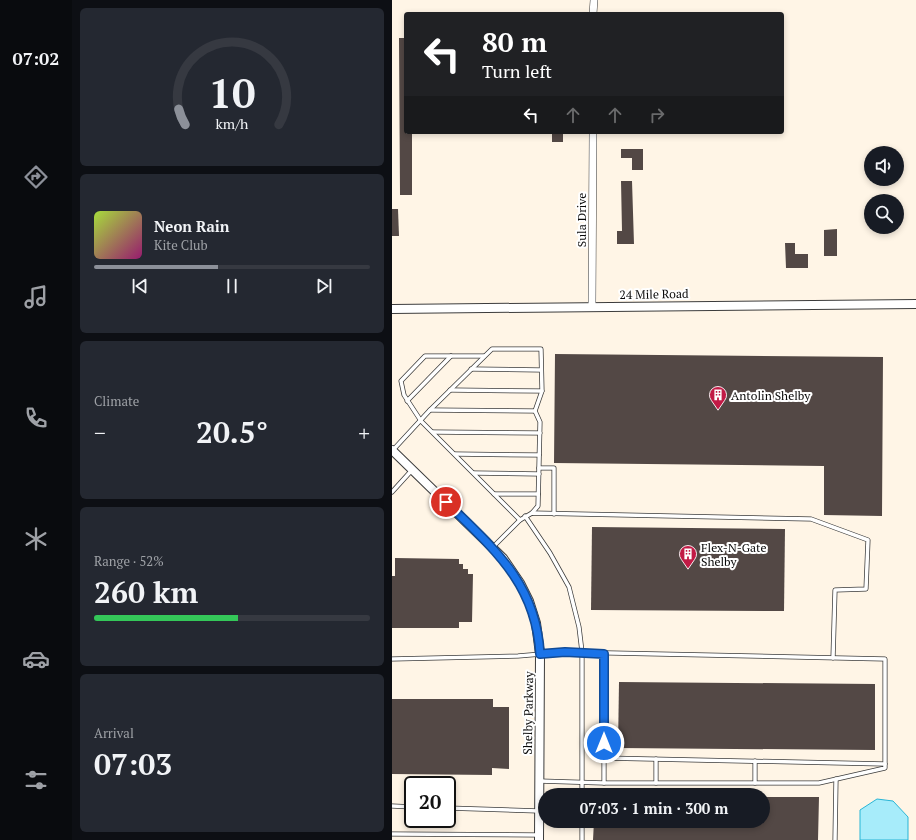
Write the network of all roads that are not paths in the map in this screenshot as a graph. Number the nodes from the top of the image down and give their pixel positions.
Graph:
1 (594, 0) edge
2 (593, 12) edge
3 (593, 134) edge
4 (916, 304) edge
5 (592, 307) junction
6 (392, 309) edge
7 (451, 356) junction
8 (484, 356) junction
9 (471, 369) junction
10 (542, 370) junction
11 (450, 390) junction
12 (542, 391) junction
13 (407, 401) junction
14 (430, 410) junction
15 (535, 411) junction
16 (421, 421) junction
17 (432, 432) junction
18 (540, 433) junction
19 (392, 450) edge
20 (454, 454) junction
21 (539, 455) junction
22 (539, 468) junction
23 (412, 470) junction
24 (474, 473) junction
25 (539, 474) junction
26 (392, 492) edge
27 (494, 494) junction
28 (538, 494) junction
29 (532, 513) junction
30 (554, 514) junction
31 (525, 516) junction
32 (520, 520) junction
33 (493, 548) junction
34 (582, 652) junction
35 (540, 654) junction
36 (604, 654) junction
37 (833, 658) junction
38 (392, 659) edge
39 (604, 758) junction
40 (656, 759) junction
41 (755, 761) junction
42 (885, 764) junction
43 (836, 779) junction
44 (539, 781) junction
45 (582, 782) junction
46 (604, 783) junction
47 (656, 783) junction
48 (755, 783) junction
49 (539, 788) edge
50 (582, 788) edge
51 (392, 806) edge
52 (404, 807) edge
53 (456, 808) edge
54 (538, 811) edge
55 (582, 828) edge
56 (392, 834) edge
57 (539, 837) edge
58 (582, 840) edge
59 (836, 840) edge

1 - 2 street
3 - 5 street, Sula Drive
4 - 5 street, 24 Mile Road
5 - 6 street, 24 Mile Road
7 - 8 lane
7 - 13 lane
7 - 13 lane
8 - 9 lane
8 - 10 lane
9 - 10 lane
9 - 11 lane
10 - 12 lane
11 - 12 lane
11 - 14 lane
12 - 15 lane
13 - 16 lane
14 - 15 lane
14 - 16 lane
15 - 18 lane
16 - 17 lane
16 - 19 lane
17 - 18 lane
17 - 20 lane
18 - 21 lane
19 - 23 street, Shelby Parkway
20 - 21 lane
20 - 24 lane
21 - 22 lane
22 - 25 lane
22 - 30 lane
23 - 26 lane
23 - 33 street, Shelby Parkway
24 - 25 lane
24 - 27 lane
25 - 28 lane
27 - 28 lane
27 - 32 lane
28 - 29 lane
29 - 30 lane
29 - 31 lane
30 - 37 lane
31 - 32 lane
31 - 34 lane
32 - 33 lane
33 - 35 street, Shelby Parkway
34 - 35 lane
34 - 36 lane
34 - 45 lane
35 - 38 lane
35 - 44 street, Shelby Parkway
36 - 37 lane
36 - 39 lane
37 - 42 lane
39 - 40 lane
39 - 46 lane
40 - 41 lane
40 - 47 lane
41 - 42 lane
41 - 48 lane
42 - 43 lane
43 - 48 lane
43 - 59 lane
44 - 45 lane
44 - 49 street, Shelby Parkway
45 - 46 lane
45 - 50 lane
46 - 47 lane
47 - 48 lane
51 - 52 lane
53 - 54 lane
55 - 58 lane
56 - 57 lane

